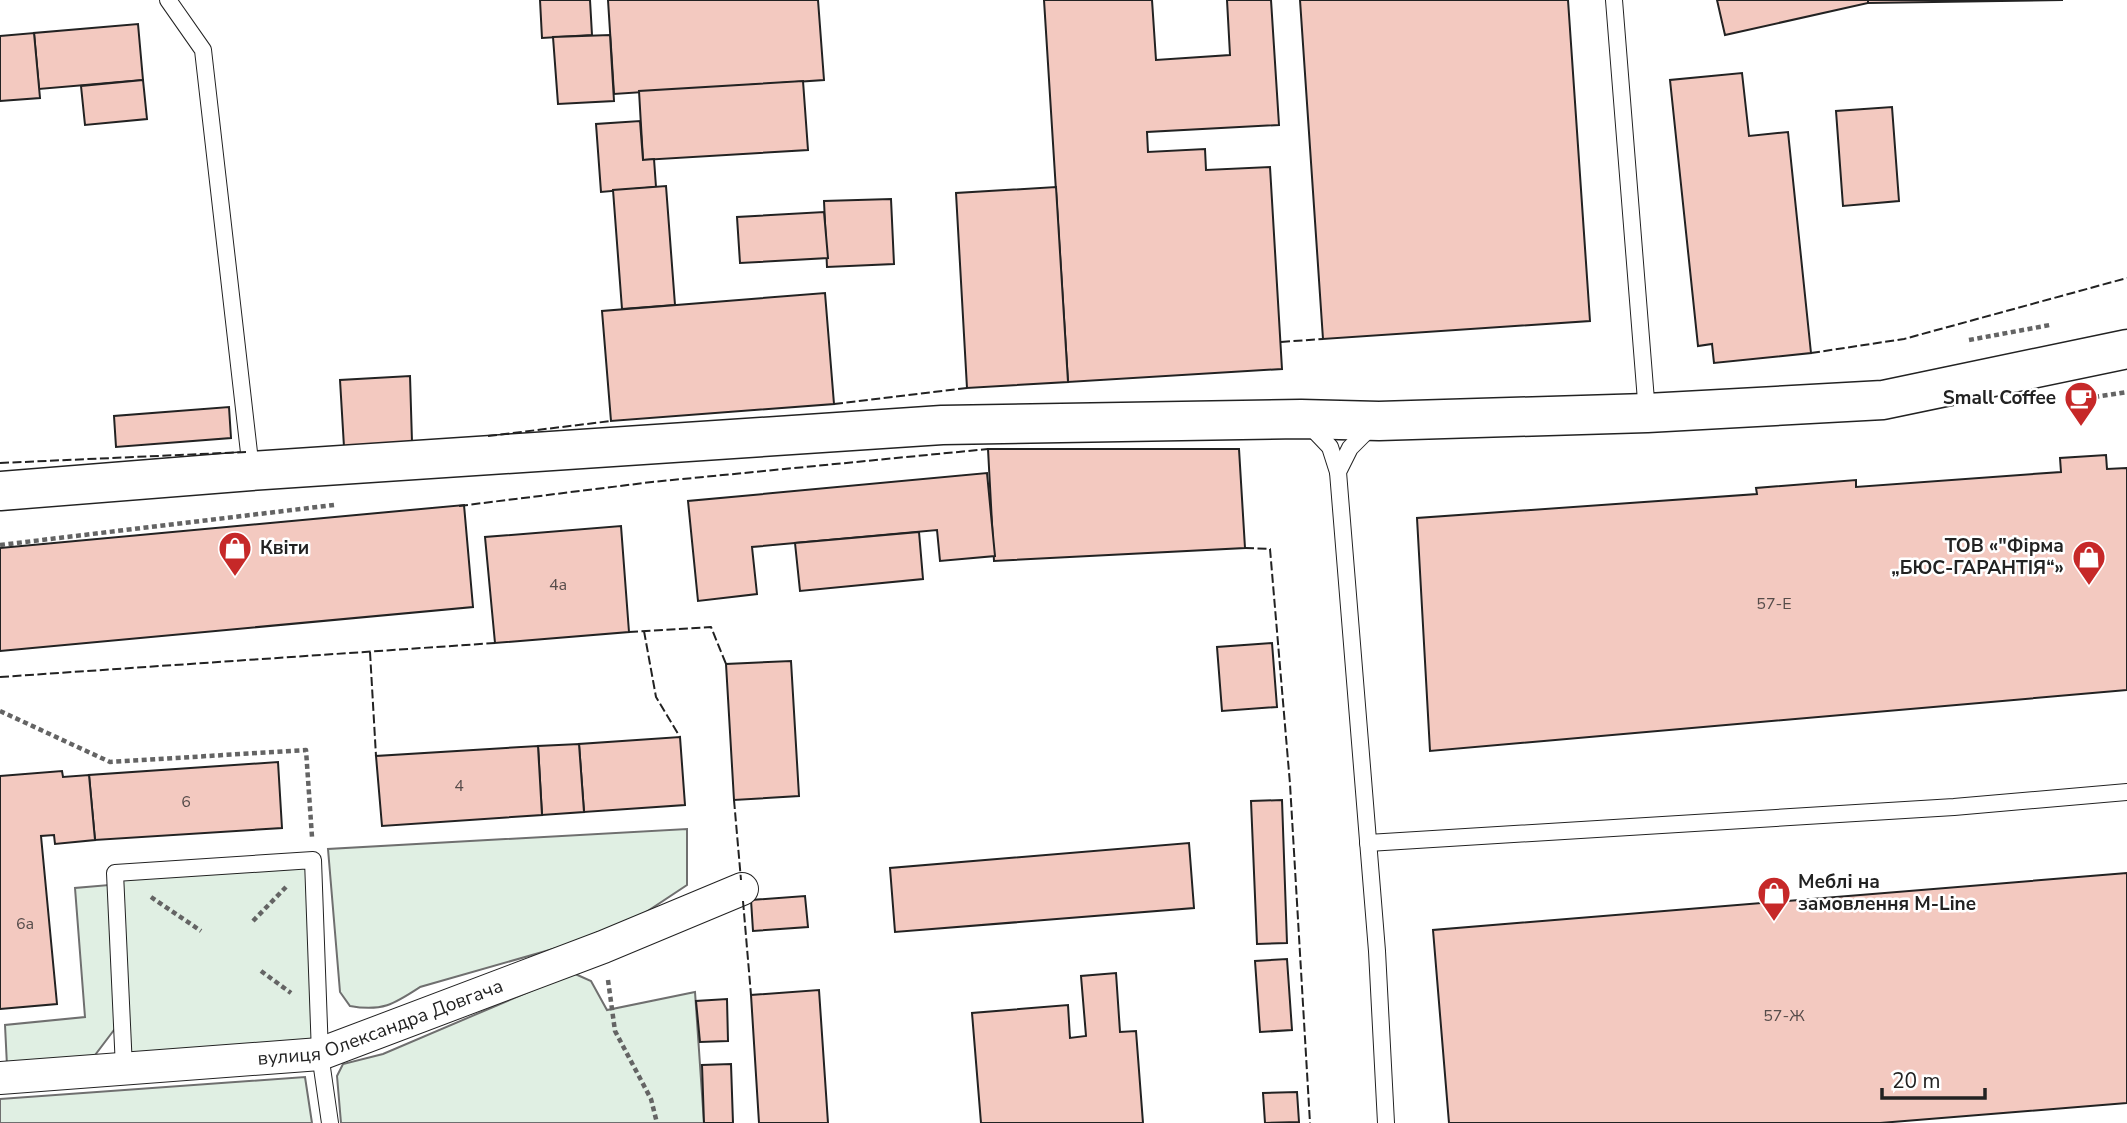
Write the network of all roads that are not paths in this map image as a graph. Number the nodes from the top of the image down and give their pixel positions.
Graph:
1 (168, 0) edge
2 (1614, 0) edge
3 (2127, 349) edge
4 (1647, 414) junction
5 (1301, 419) junction
6 (1379, 421) junction
7 (251, 471) junction
8 (1338, 472) junction
9 (0, 491) edge
10 (2127, 792) edge
11 (1367, 844) junction
12 (742, 889) dead end
13 (320, 1054) junction
14 (124, 1069) junction
15 (0, 1078) edge
16 (330, 1123) edge
17 (1386, 1123) edge

1 - 7 lane
2 - 4 lane
3 - 4 street
4 - 6 street
5 - 6 street
5 - 7 street
5 - 8 lane
6 - 8 lane
7 - 9 street
8 - 11 lane
10 - 11 lane
11 - 17 lane
12 - 13 street, вулиця Олександра Довгача
13 - 14 street, вулиця Олександра Довгача
13 - 14 lane
13 - 16 lane
14 - 15 street, вулиця Олександра Довгача

